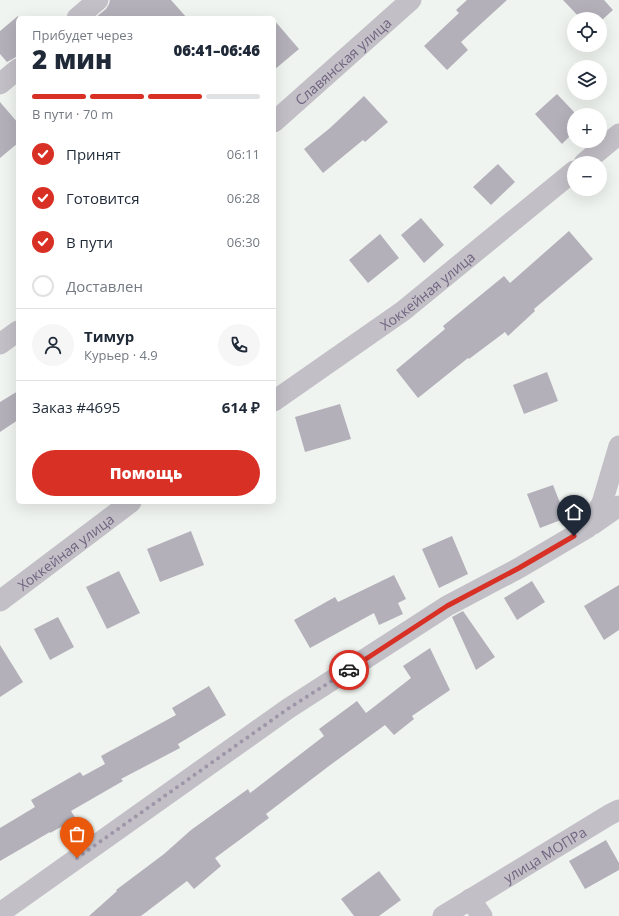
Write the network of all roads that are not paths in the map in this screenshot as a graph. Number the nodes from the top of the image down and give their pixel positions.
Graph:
1 (98, 0) edge
2 (411, 0) edge
3 (79, 16) edge
4 (16, 71) edge
5 (0, 84) edge
6 (276, 120) edge
7 (619, 134) edge
8 (592, 156) edge
9 (567, 177) edge
10 (16, 332) edge
11 (0, 344) edge
12 (276, 400) edge
13 (618, 450) edge
14 (128, 504) edge
15 (619, 506) edge
16 (587, 528) junction
17 (0, 602) edge
18 (619, 810) edge
19 (470, 899) junction
20 (0, 913) edge
21 (443, 916) edge
22 (482, 916) edge

1 - 3 street
2 - 6 street, Славянская улица
4 - 5 street
7 - 8 street
9 - 12 street, Хоккейная улица
10 - 11 street
13 - 16 street
14 - 17 street, Хоккейная улица
15 - 16 street
16 - 20 street
18 - 19 street, улица МОПРа
19 - 21 street, улица МОПРа
19 - 22 street

